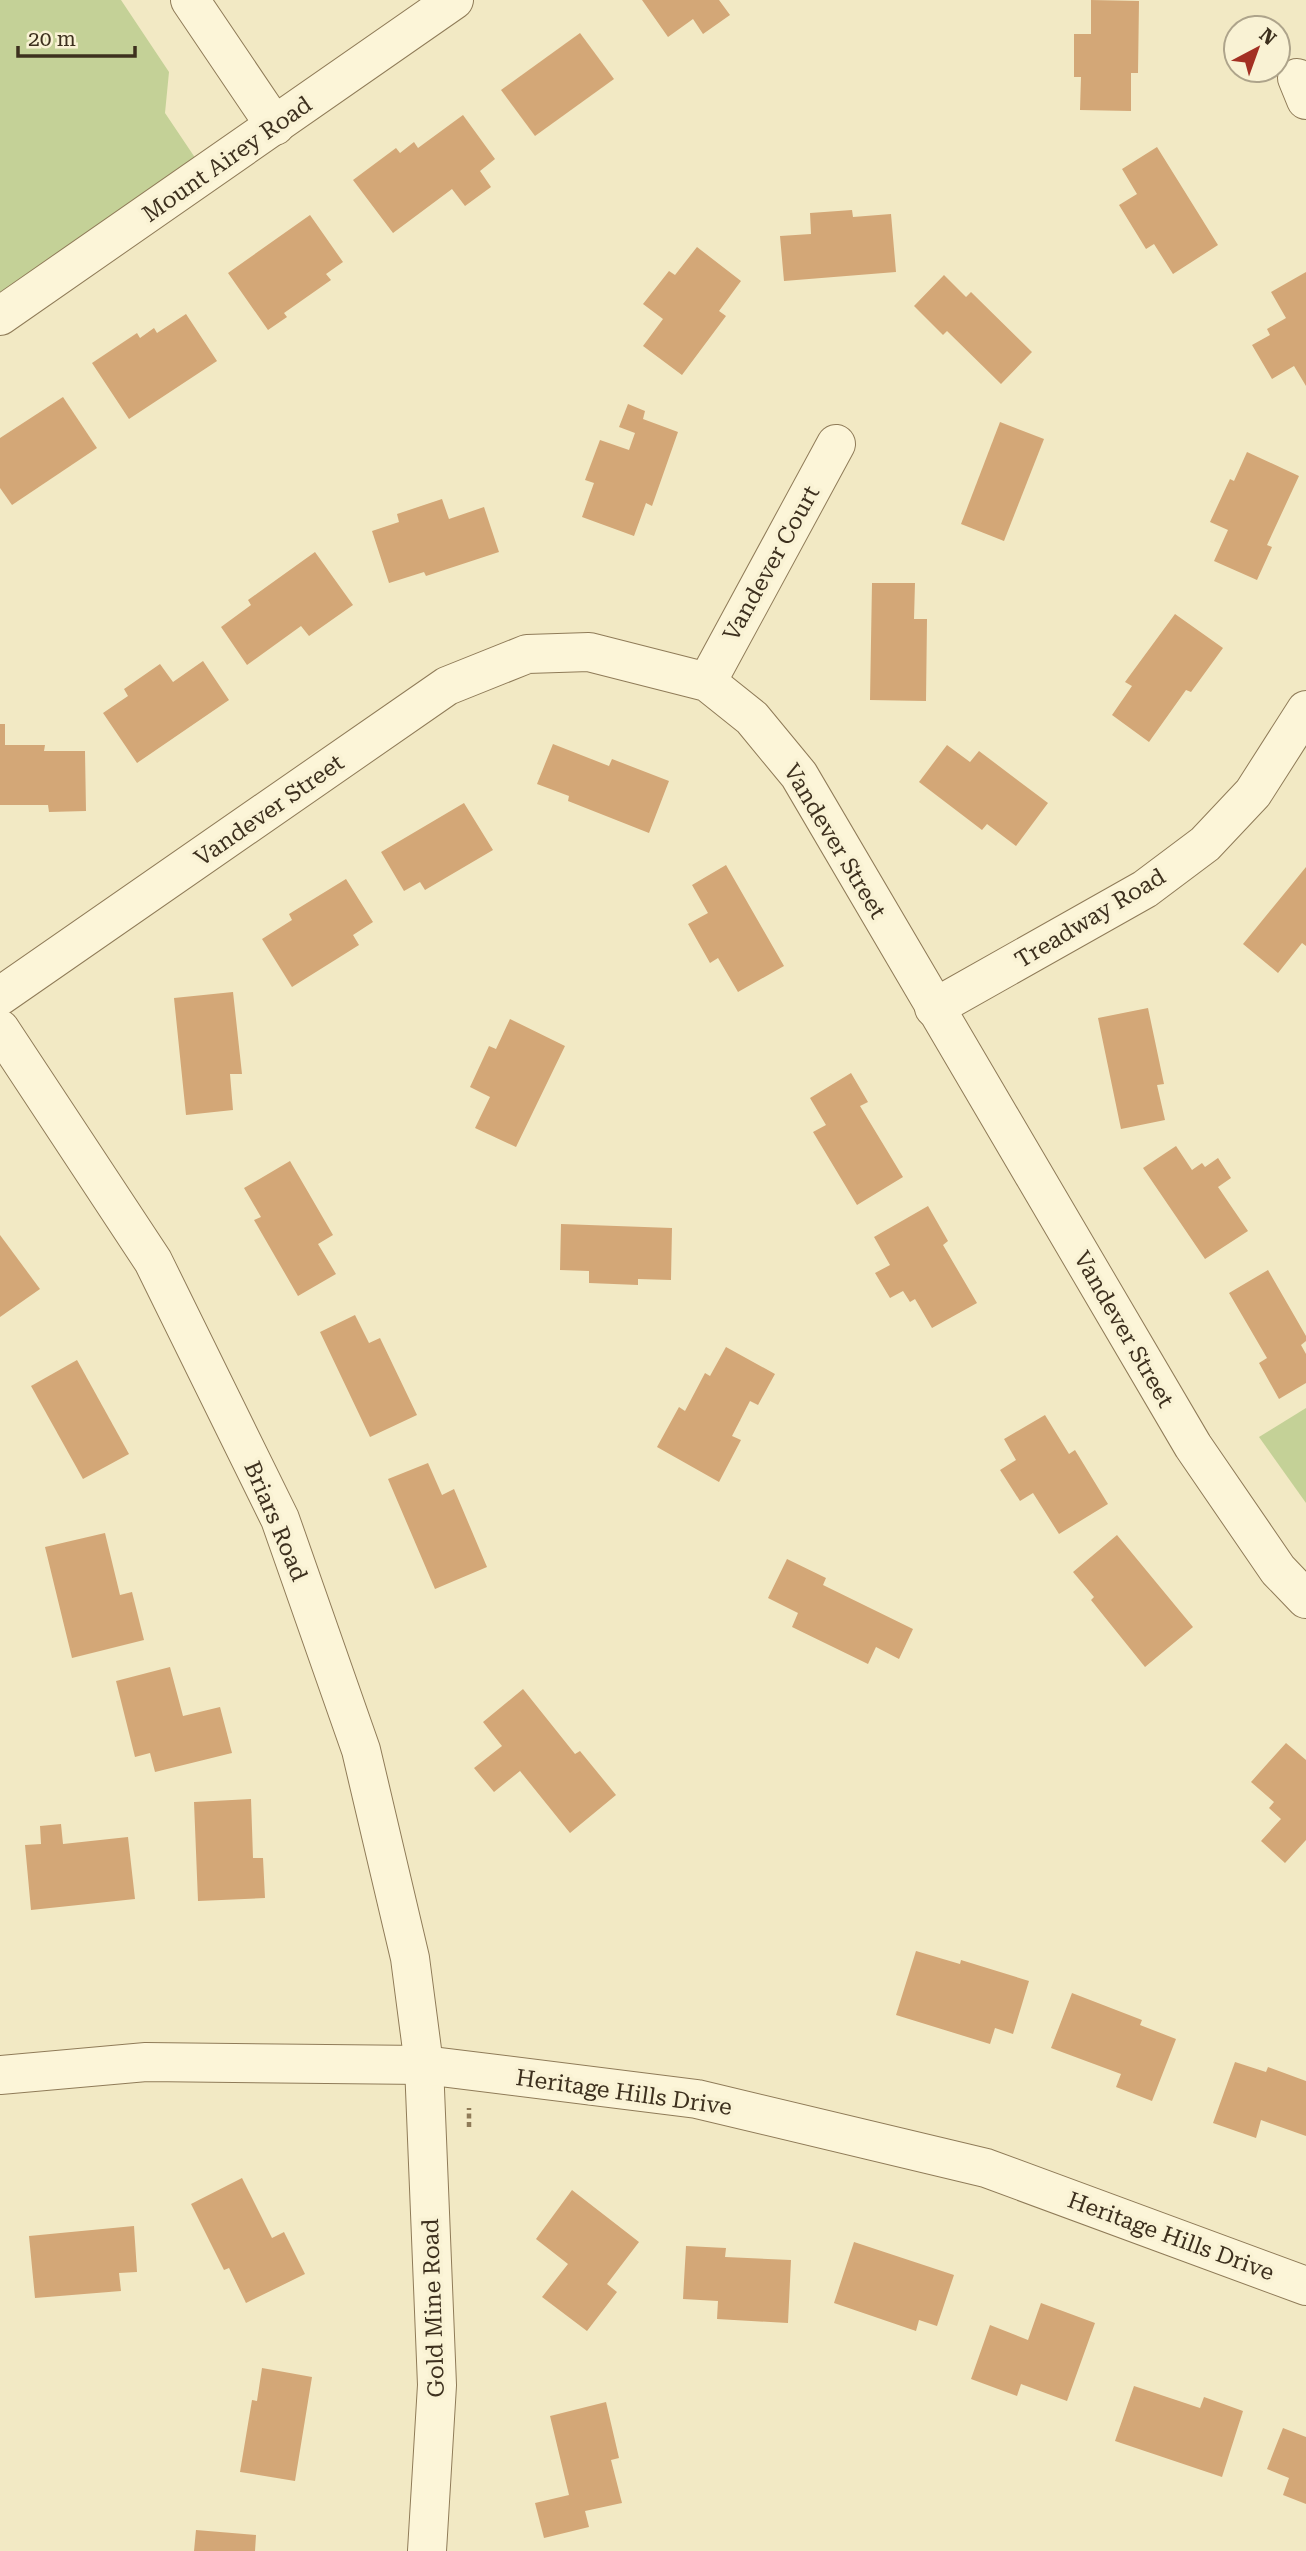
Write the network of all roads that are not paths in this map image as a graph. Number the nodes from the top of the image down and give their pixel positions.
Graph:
1 (190, 0) edge
2 (454, 0) edge
3 (275, 126) junction
4 (0, 316) edge
5 (836, 444) dead end
6 (707, 682) junction
7 (1306, 710) edge
8 (0, 996) edge
9 (934, 1008) junction
10 (0, 1029) edge
11 (1306, 1599) edge
12 (424, 2064) junction
13 (0, 2075) edge
14 (1306, 2286) edge
15 (427, 2551) edge

1 - 3 street
2 - 3 street, Mount Airey Road
3 - 4 street, Mount Airey Road
5 - 6 street, Vandever Court
6 - 8 street, Vandever Street
6 - 9 street, Vandever Street
7 - 9 street, Treadway Road
9 - 11 street, Vandever Street
10 - 12 street, Briars Road
12 - 13 street, Heritage Hills Drive
12 - 14 street, Heritage Hills Drive
12 - 15 street, Gold Mine Road

